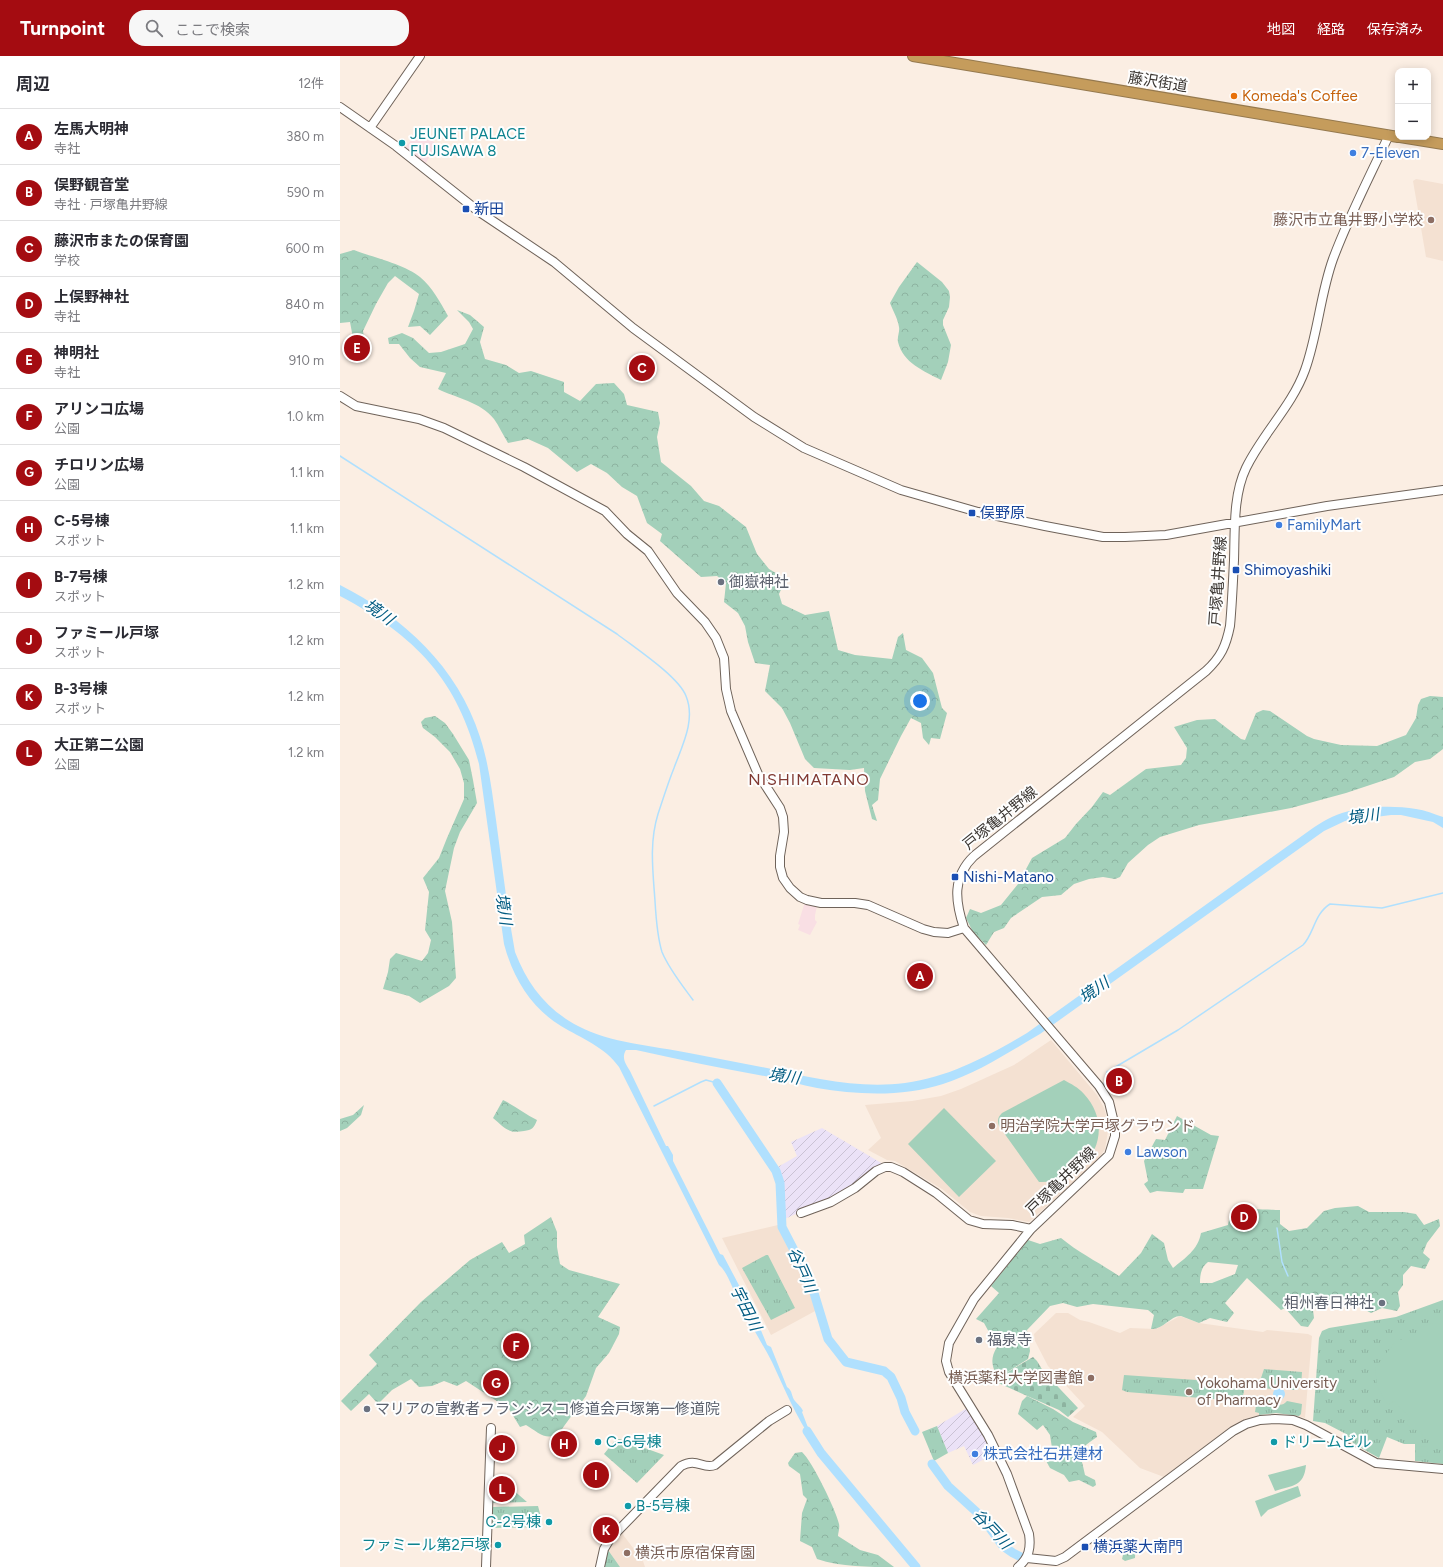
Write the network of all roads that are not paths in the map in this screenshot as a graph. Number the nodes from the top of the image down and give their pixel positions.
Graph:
1 (420, 56) edge
2 (913, 56) edge
3 (340, 107) edge
4 (370, 128) junction
5 (1395, 136) edge
6 (1395, 138) edge
7 (1420, 140) edge
8 (1443, 144) edge
9 (340, 396) edge
10 (1443, 490) edge
11 (1236, 522) junction
12 (964, 928) junction
13 (801, 1213) dead end
14 (1031, 1229) junction
15 (787, 1410) dead end
16 (490, 1428) dead end
17 (1443, 1469) edge
18 (1027, 1558) junction
19 (486, 1567) edge
20 (600, 1567) edge
21 (1018, 1567) edge

1 - 4 street
2 - 5 highway, 藤沢街道
3 - 4 street
4 - 11 street
6 - 11 street, 戸塚亀井野線
7 - 8 highway, 藤沢街道
9 - 12 street
10 - 11 street
11 - 12 street, 戸塚亀井野線
12 - 14 street, 戸塚亀井野線
13 - 14 street
14 - 18 street, 戸塚亀井野線
15 - 20 street
16 - 19 street
17 - 18 street
18 - 21 street

